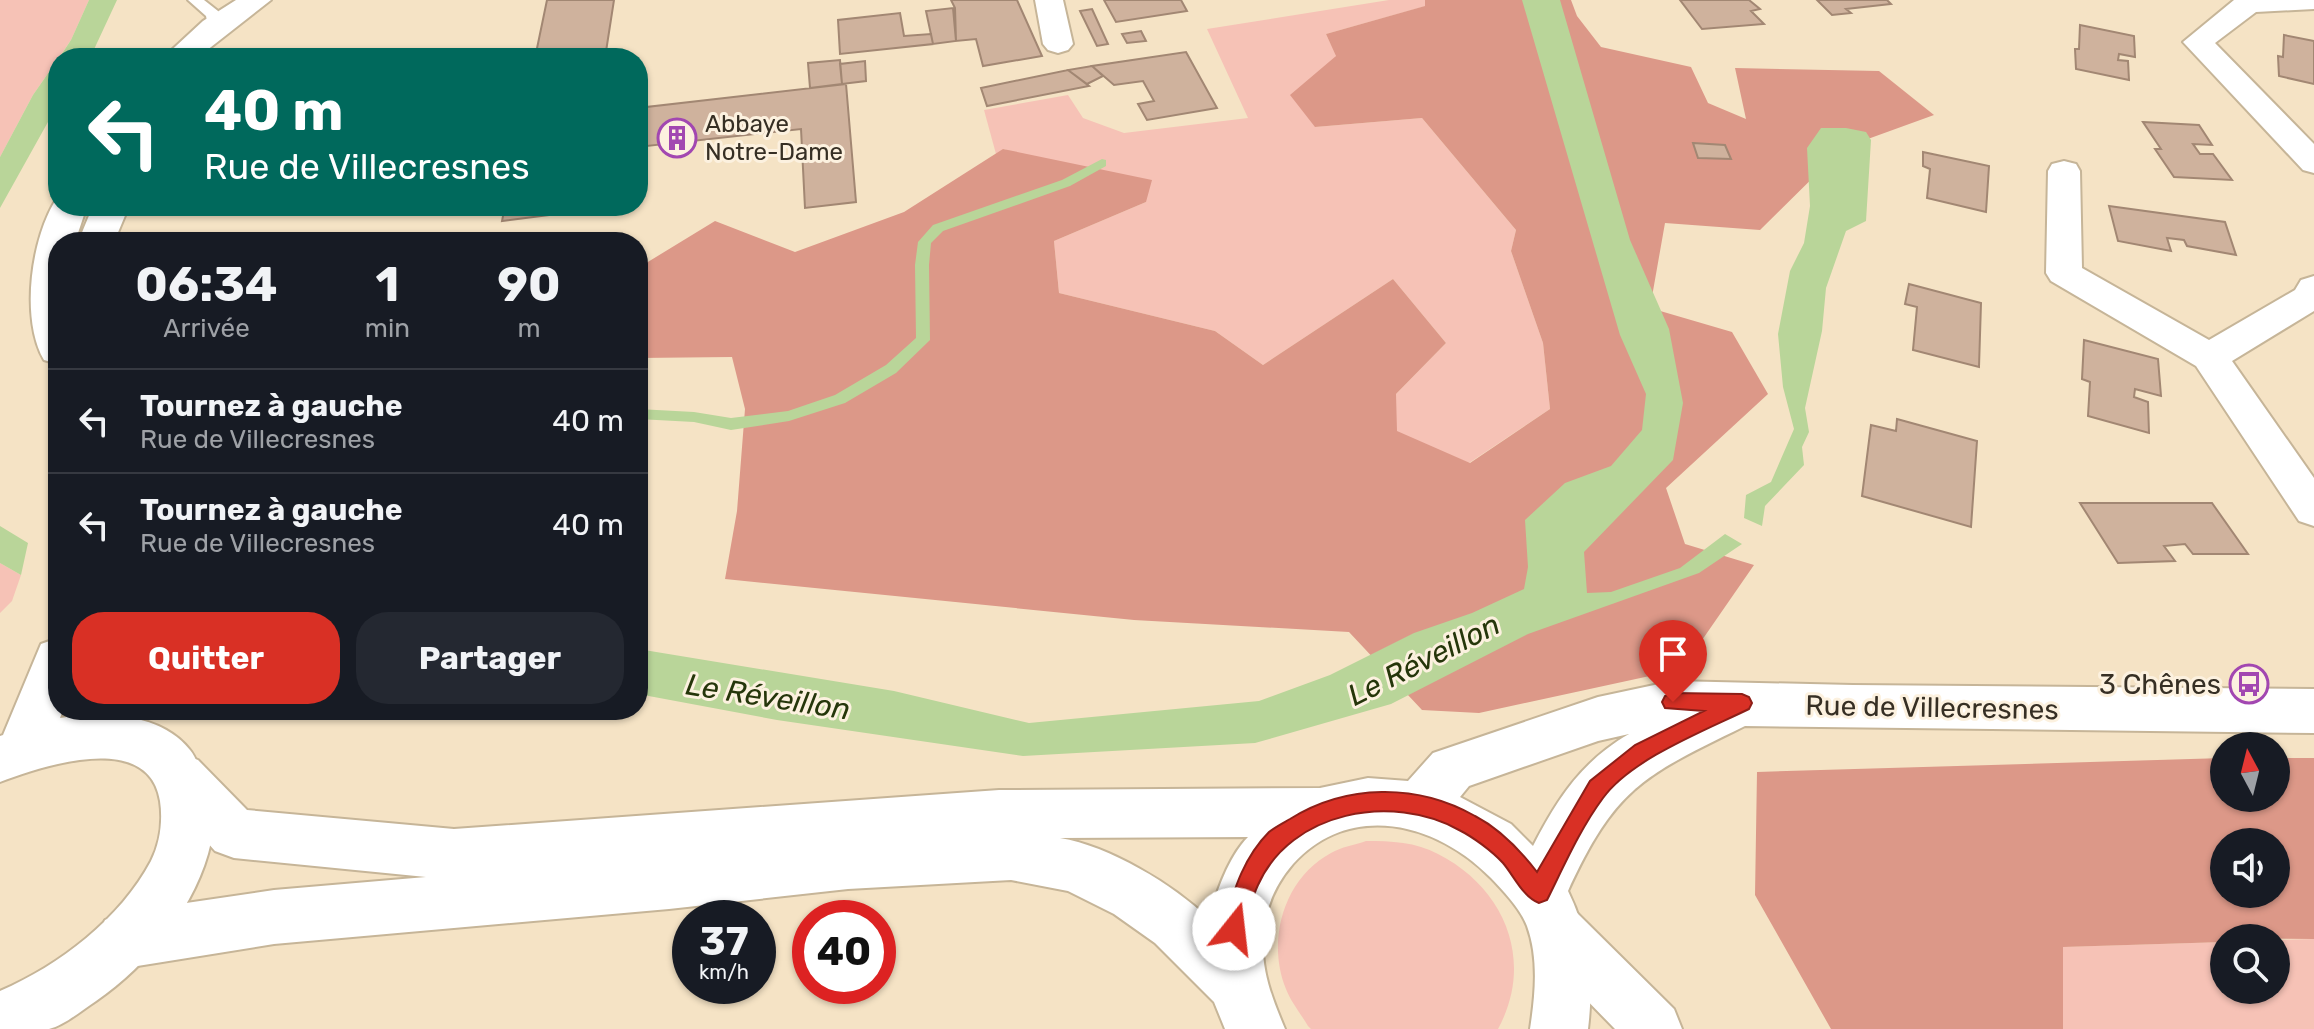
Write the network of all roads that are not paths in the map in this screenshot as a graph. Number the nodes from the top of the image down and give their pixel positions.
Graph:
1 (195, 0) edge
2 (256, 0) edge
3 (287, 0) edge
4 (1049, 0) edge
5 (2314, 1) edge
6 (2248, 2) edge
7 (214, 27) junction
8 (1058, 44) dead end
9 (190, 48) edge
10 (230, 48) edge
11 (2314, 163) edge
12 (2064, 171) dead end
13 (2314, 288) edge
14 (2209, 357) junction
15 (2314, 510) edge
16 (48, 679) edge
17 (1742, 703) junction
18 (2314, 711) edge
19 (127, 724) edge
20 (12, 754) edge
21 (180, 776) junction
22 (1420, 805) junction
23 (1319, 812) junction
24 (1548, 912) junction
25 (125, 940) junction
26 (1247, 1007) edge
27 (0, 1021) edge
28 (1559, 1029) edge
29 (1654, 1029) edge

1 - 7 lane
2 - 7 street
3 - 10 street
4 - 8 street
5 - 6 street
6 - 11 street
7 - 9 street
12 - 14 street
13 - 14 street
14 - 15 street
16 - 20 street
17 - 18 street, Rue de Villecresnes
17 - 22 street, Rue de Villecresnes
17 - 24 street, Rue de Villecresnes
19 - 20 street
19 - 21 street
21 - 23 street
21 - 25 street
22 - 23 street
22 - 24 street
23 - 26 street
24 - 28 street
24 - 29 street
25 - 26 street
25 - 27 street

